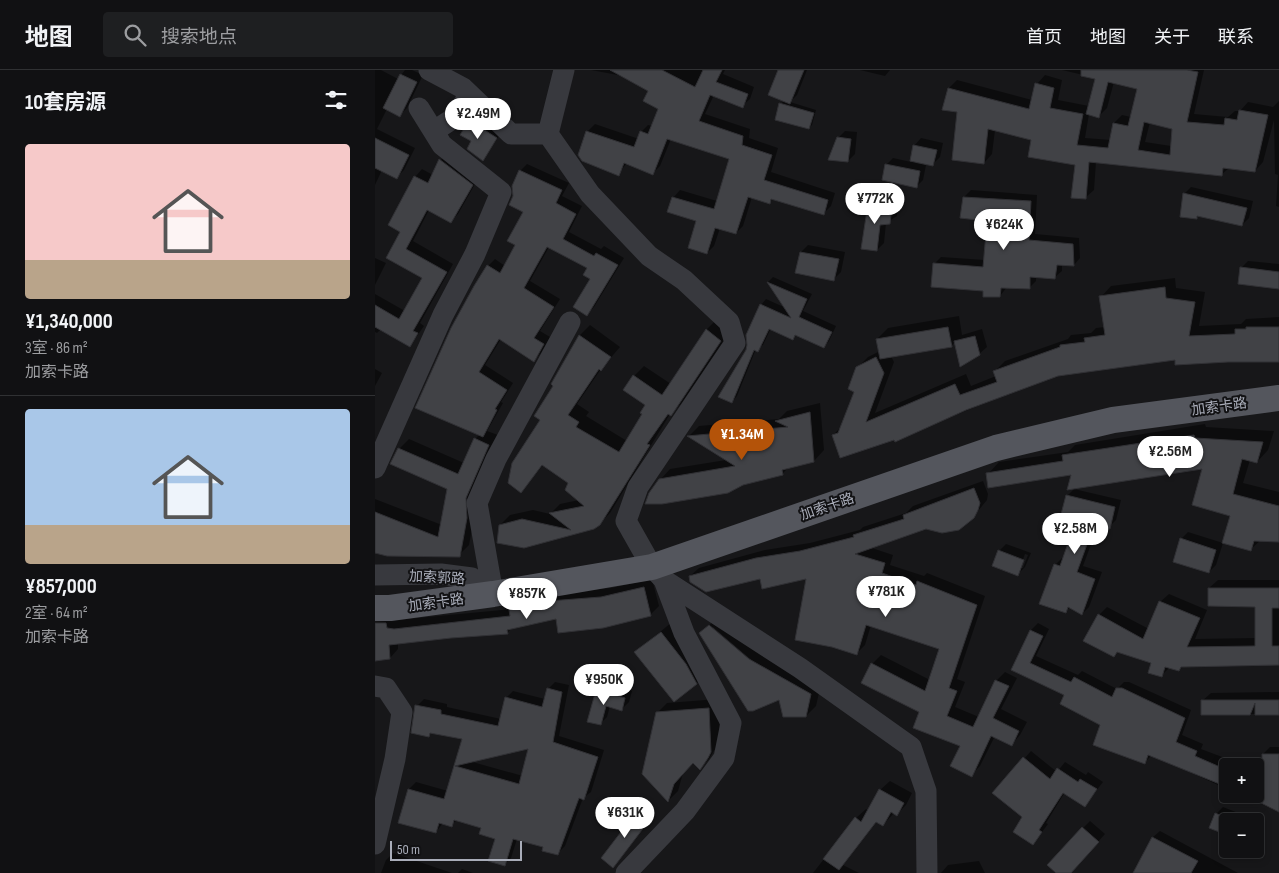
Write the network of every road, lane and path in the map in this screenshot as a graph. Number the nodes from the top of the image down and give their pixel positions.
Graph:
1 (429, 70) edge
2 (564, 70) edge
3 (469, 94) junction
4 (419, 108) dead end
5 (433, 131) junction
6 (548, 134) junction
7 (570, 322) dead end
8 (1279, 398) edge
9 (375, 468) edge
10 (658, 573) junction
11 (375, 575) edge
12 (493, 594) junction
13 (375, 608) edge
14 (375, 686) edge
15 (375, 844) edge
16 (626, 873) edge
17 (927, 873) edge

1 - 3 street
2 - 6 street
3 - 5 street
3 - 6 street
4 - 5 street
5 - 9 street
6 - 10 street
7 - 12 street
8 - 10 main road, 加索卡路
10 - 12 main road, 加索卡路
10 - 16 street
10 - 17 street
11 - 12 street, 加索郭路
12 - 13 main road, 加索卡路
14 - 15 street

